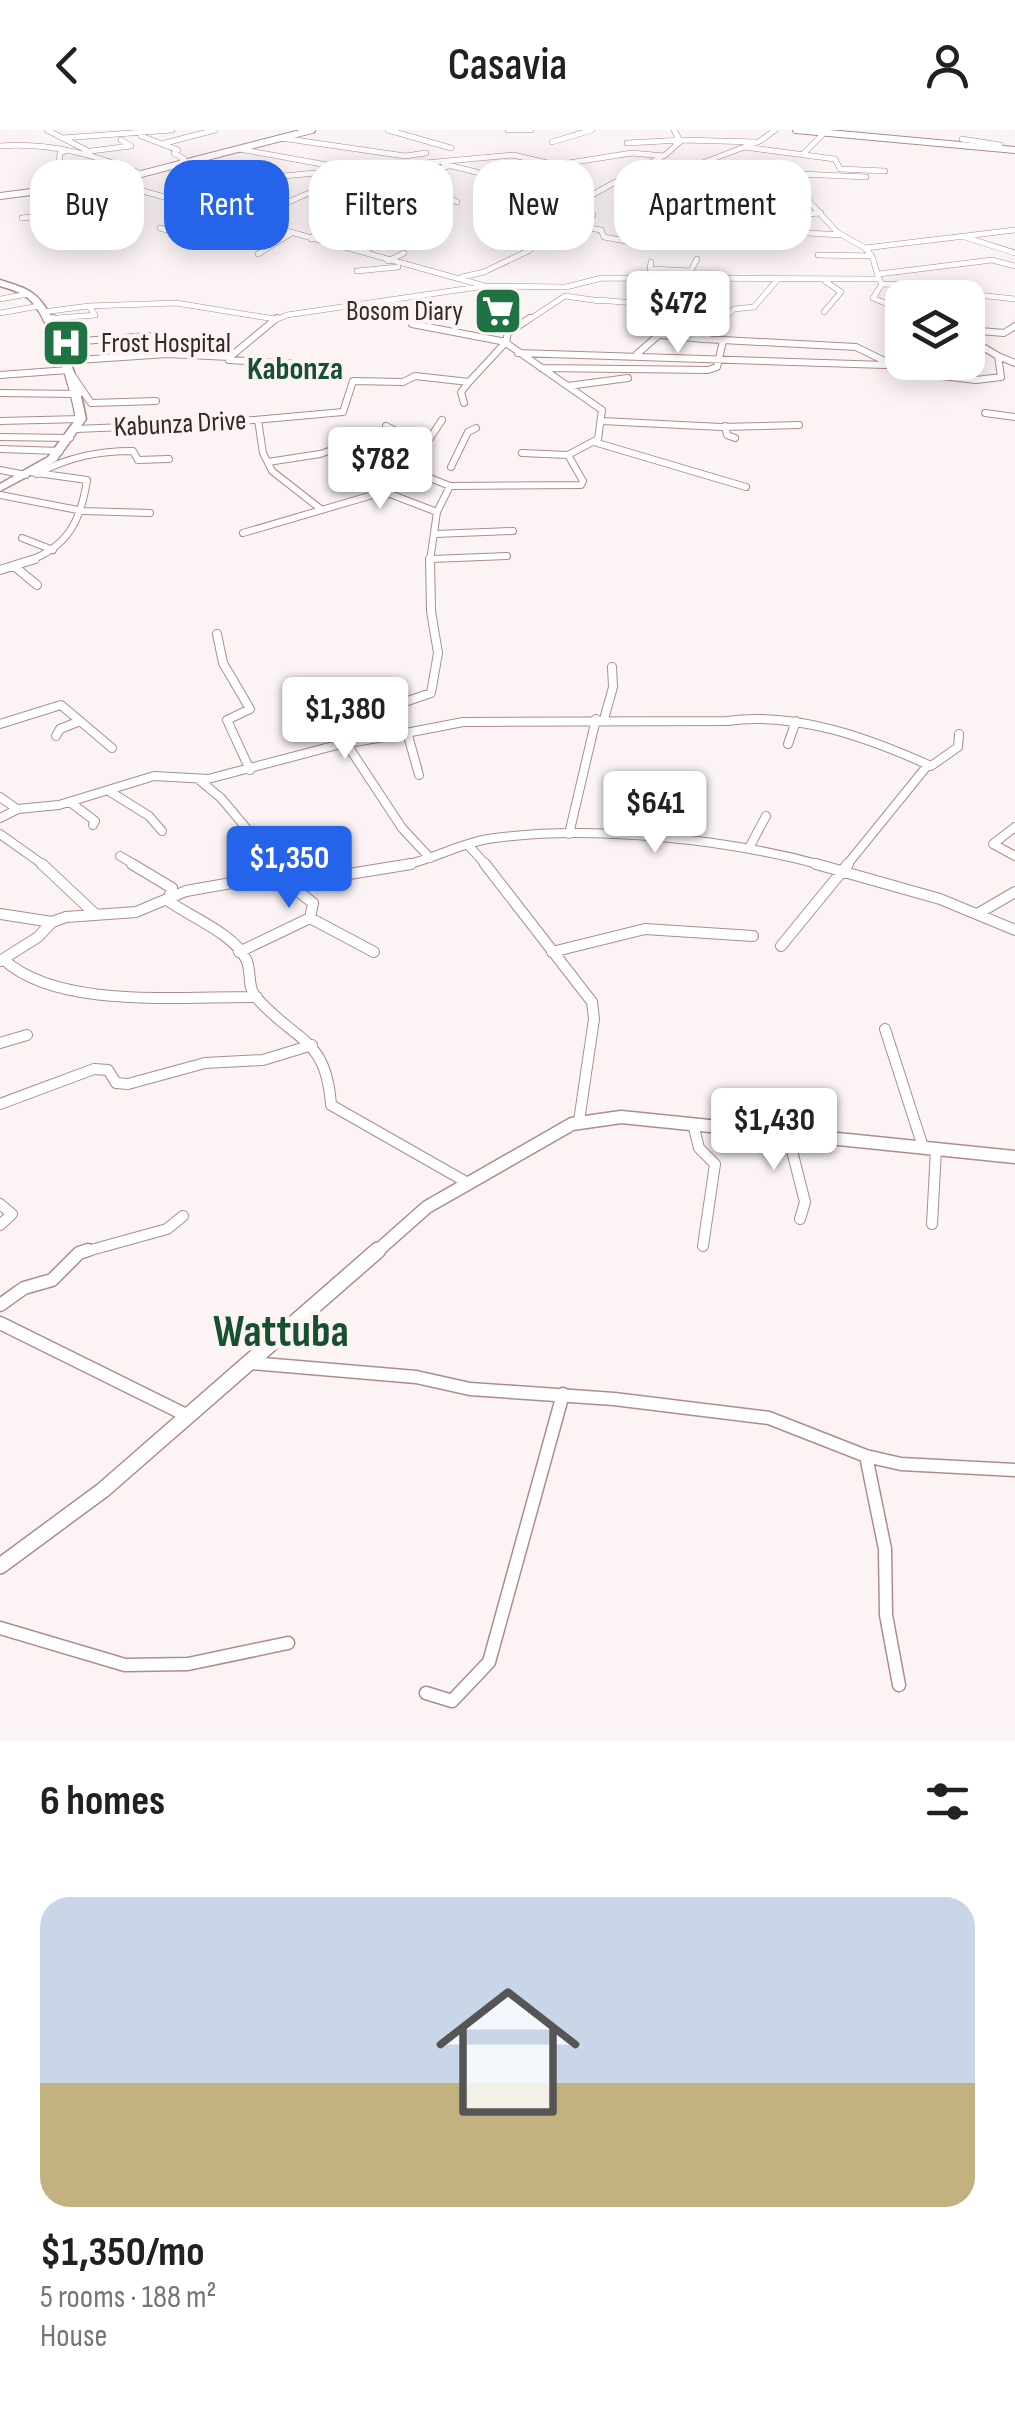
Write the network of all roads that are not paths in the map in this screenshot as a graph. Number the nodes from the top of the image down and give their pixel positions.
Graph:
1 (48, 130) edge
2 (172, 130) edge
3 (215, 130) edge
4 (298, 130) edge
5 (388, 130) edge
6 (508, 130) edge
7 (531, 130) edge
8 (592, 130) edge
9 (674, 130) edge
10 (775, 130) edge
11 (796, 130) edge
12 (309, 131) edge
13 (918, 131) edge
14 (824, 133) junction
15 (140, 135) junction
16 (62, 138) junction
17 (282, 138) junction
18 (120, 140) dead end
19 (682, 140) junction
20 (962, 140) dead end
21 (674, 141) junction
22 (552, 142) dead end
23 (756, 142) junction
24 (915, 142) junction
25 (627, 143) dead end
26 (163, 144) junction
27 (1000, 145) dead end
28 (0, 146) edge
29 (744, 147) junction
30 (451, 148) dead end
31 (239, 149) junction
32 (1015, 150) edge
33 (66, 151) junction
34 (88, 151) junction
35 (426, 153) dead end
36 (95, 155) junction
37 (802, 155) junction
38 (662, 156) junction
39 (59, 160) edge
40 (107, 160) edge
41 (184, 160) edge
42 (196, 160) edge
43 (715, 160) edge
44 (306, 161) junction
45 (453, 161) edge
46 (309, 162) edge
47 (884, 170) dead end
48 (289, 172) edge
49 (811, 174) edge
50 (866, 177) dead end
51 (30, 193) edge
52 (594, 193) edge
53 (0, 196) edge
54 (453, 201) edge
55 (457, 202) dead end
56 (811, 204) edge
57 (821, 213) junction
58 (811, 214) edge
59 (30, 217) edge
60 (22, 218) dead end
61 (160, 228) dead end
62 (164, 229) edge
63 (1015, 230) edge
64 (811, 233) edge
65 (290, 234) joint
66 (842, 235) junction
67 (960, 236) junction
68 (309, 239) edge
69 (865, 248) junction
70 (352, 250) edge
71 (364, 250) edge
72 (530, 250) edge
73 (359, 252) junction
74 (1015, 253) edge
75 (258, 254) dead end
76 (404, 254) dead end
77 (818, 255) dead end
78 (872, 256) junction
79 (697, 259) dead end
80 (388, 260) junction
81 (651, 262) dead end
82 (406, 265) junction
83 (1015, 266) edge
84 (691, 271) junction
85 (357, 272) dead end
86 (459, 278) junction
87 (686, 278) junction
88 (778, 279) junction
89 (823, 279) junction
90 (880, 279) junction
91 (0, 282) edge
92 (485, 286) junction
93 (28, 294) junction
94 (1015, 298) edge
95 (0, 299) edge
96 (598, 300) junction
97 (885, 303) edge
98 (647, 304) dead end
99 (695, 304) dead end
100 (590, 311) dead end
101 (43, 312) junction
102 (824, 312) dead end
103 (0, 314) edge
104 (274, 319) junction
105 (412, 324) dead end
106 (1015, 326) edge
107 (508, 333) junction
108 (1002, 333) junction
109 (985, 334) edge
110 (662, 335) junction
111 (149, 336) dead end
112 (704, 339) junction
113 (506, 342) junction
114 (723, 342) junction
115 (56, 344) junction
116 (985, 346) edge
117 (518, 353) junction
118 (995, 353) junction
119 (637, 354) junction
120 (717, 357) junction
121 (224, 358) junction
122 (885, 363) edge
123 (1015, 363) edge
124 (885, 365) edge
125 (67, 367) junction
126 (538, 368) junction
127 (0, 375) edge
128 (306, 378) dead end
129 (628, 378) dead end
130 (985, 380) edge
131 (468, 382) junction
132 (566, 386) junction
133 (0, 392) edge
134 (78, 394) junction
135 (156, 401) dead end
136 (464, 403) dead end
137 (985, 413) dead end
138 (1015, 417) edge
139 (258, 420) junction
140 (442, 420) dead end
141 (0, 421) edge
142 (602, 421) junction
143 (799, 425) dead end
144 (386, 426) dead end
145 (725, 426) junction
146 (476, 428) dead end
147 (75, 429) junction
148 (0, 437) edge
149 (734, 438) dead end
150 (594, 442) junction
151 (426, 444) junction
152 (0, 449) edge
153 (60, 451) junction
154 (522, 453) dead end
155 (568, 455) junction
156 (169, 458) dead end
157 (268, 462) junction
158 (452, 467) dead end
159 (404, 468) junction
160 (0, 470) edge
161 (31, 474) junction
162 (450, 486) junction
163 (746, 487) dead end
164 (0, 491) edge
165 (322, 510) junction
166 (83, 511) junction
167 (437, 512) junction
168 (150, 513) dead end
169 (513, 532) dead end
170 (243, 534) dead end
171 (435, 534) junction
172 (22, 538) dead end
173 (53, 550) junction
174 (508, 556) dead end
175 (431, 559) junction
176 (14, 566) junction
177 (0, 570) edge
178 (37, 585) dead end
179 (217, 634) dead end
180 (612, 667) dead end
181 (600, 719) junction
182 (796, 721) junction
183 (80, 722) junction
184 (0, 724) edge
185 (404, 733) junction
186 (959, 734) dead end
187 (56, 736) dead end
188 (346, 743) junction
189 (788, 744) dead end
190 (112, 748) dead end
191 (927, 766) junction
192 (250, 770) junction
193 (419, 776) dead end
194 (198, 779) junction
195 (108, 791) junction
196 (0, 797) edge
197 (70, 802) junction
198 (17, 810) junction
199 (766, 816) dead end
200 (0, 818) edge
201 (93, 824) dead end
202 (1015, 827) edge
203 (162, 831) dead end
204 (0, 834) edge
205 (569, 834) junction
206 (468, 845) junction
207 (749, 848) junction
208 (120, 856) dead end
209 (1015, 856) edge
210 (430, 858) junction
211 (276, 876) junction
212 (1015, 892) edge
213 (167, 899) junction
214 (94, 913) junction
215 (979, 913) junction
216 (0, 914) edge
217 (310, 918) junction
218 (52, 922) junction
219 (1015, 930) edge
220 (753, 936) dead end
221 (781, 946) dead end
222 (240, 952) junction
223 (374, 952) dead end
224 (552, 952) junction
225 (2, 961) edge
226 (257, 997) junction
227 (885, 1029) dead end
228 (26, 1034) dead end
229 (0, 1043) edge
230 (312, 1044) junction
231 (0, 1104) edge
232 (579, 1121) junction
233 (693, 1124) junction
234 (788, 1135) junction
235 (930, 1148) junction
236 (1015, 1157) edge
237 (468, 1183) junction
238 (0, 1204) edge
239 (183, 1216) dead end
240 (800, 1219) dead end
241 (932, 1224) dead end
242 (0, 1225) edge
243 (703, 1246) dead end
244 (0, 1304) edge
245 (0, 1323) edge
246 (248, 1363) junction
247 (563, 1394) junction
248 (188, 1416) junction
249 (866, 1456) junction
250 (1015, 1470) edge
251 (0, 1566) edge
252 (0, 1628) edge
253 (288, 1643) dead end
254 (899, 1685) dead end
255 (426, 1693) dead end

1 - 16 street
2 - 15 street
3 - 26 street
4 - 12 street
5 - 30 street
6 - 7 street
8 - 22 street
9 - 21 street
10 - 23 street
11 - 14 street
12 - 17 street
13 - 24 street
14 - 24 street
14 - 37 street
15 - 16 street
15 - 26 street
16 - 34 street
17 - 31 street
17 - 35 street
18 - 34 street
19 - 21 street
19 - 23 street
19 - 38 street
20 - 27 street
21 - 25 street
23 - 29 street
24 - 32 street
26 - 41 street
28 - 33 street
29 - 37 street
29 - 43 street
31 - 42 street
31 - 44 street
33 - 36 street
33 - 39 street
34 - 36 street
36 - 40 street
37 - 47 street
38 - 45 street
38 - 52 street
44 - 46 street
44 - 48 street
49 - 50 street
51 - 53 street
54 - 55 street
56 - 57 street
57 - 58 street
57 - 66 street
59 - 60 street
61 - 62 street
63 - 67 street
64 - 66 street
65 - 68 street
65 - 75 street
66 - 69 street
67 - 69 street
67 - 74 street
69 - 78 street
70 - 73 street
71 - 73 street
72 - 86 street
73 - 80 street
76 - 80 street
77 - 78 street
78 - 90 street
79 - 84 street
80 - 82 street
81 - 84 street
82 - 85 street
82 - 86 street
83 - 90 street
84 - 87 street
86 - 92 street
87 - 88 street
87 - 92 street
88 - 89 street
88 - 112 street
89 - 90 street
89 - 102 street
90 - 94 street
90 - 97 street
91 - 93 main road
92 - 104 street
92 - 107 street
93 - 95 street
93 - 101 main road
96 - 98 street
96 - 100 street
96 - 107 street
99 - 110 street
101 - 103 street
101 - 104 street
101 - 115 main road
104 - 121 street
105 - 113 street
106 - 108 street
107 - 113 street
108 - 109 street
108 - 118 street
110 - 112 street
110 - 119 street
111 - 115 street
112 - 114 street
113 - 117 street
113 - 131 street
114 - 120 street
114 - 122 street
115 - 125 main road
116 - 118 street
117 - 119 street
117 - 126 street
118 - 123 street
118 - 130 street
119 - 120 street
120 - 124 street
120 - 126 street
121 - 125 street
121 - 128 street
125 - 127 street
125 - 134 main road
125 - 135 street
126 - 132 street
129 - 132 street
131 - 136 street
131 - 139 street, Kabunza Drive
132 - 142 street
133 - 134 street
134 - 147 main road
137 - 138 street
139 - 147 street, Kabunza Drive
139 - 157 street
140 - 151 street
141 - 147 street
142 - 145 street
142 - 150 street
143 - 145 street
144 - 151 street
145 - 149 street
146 - 158 street
147 - 148 street
147 - 153 main road
150 - 155 street
150 - 163 street
151 - 159 street
152 - 153 street
153 - 161 main road
154 - 155 street
155 - 162 street
156 - 161 street
157 - 159 street
157 - 165 street
159 - 162 street
160 - 161 street
161 - 164 main road
161 - 166 street
162 - 167 street
164 - 166 street
165 - 167 street
165 - 170 street
166 - 168 street
166 - 173 street
167 - 171 street
169 - 171 street
171 - 175 street
172 - 173 street
173 - 176 street
174 - 175 street
175 - 185 street
176 - 177 street
176 - 178 street
179 - 192 street
180 - 181 street
181 - 182 street
181 - 185 street
181 - 205 street
182 - 189 street
182 - 191 street
183 - 184 street
183 - 187 street
183 - 190 street
185 - 188 street
185 - 193 street
186 - 191 street
188 - 192 street
188 - 210 street
191 - 221 street
192 - 194 street
194 - 195 street
194 - 211 street
195 - 197 street
195 - 203 street
196 - 198 street
197 - 198 street
197 - 201 street
198 - 200 street
199 - 207 street
202 - 209 street
204 - 214 street
205 - 206 street
205 - 207 street
206 - 210 street
206 - 224 street
207 - 215 street
208 - 213 street
210 - 211 street
211 - 213 street
211 - 217 street
212 - 215 street
213 - 214 street
213 - 222 street
214 - 218 street
215 - 219 street
216 - 218 street
217 - 222 street
217 - 223 street
218 - 225 street
220 - 224 street
222 - 226 street
224 - 232 street
225 - 226 street
226 - 230 street
227 - 235 street
228 - 229 street
230 - 231 street
230 - 237 street
232 - 233 street
232 - 237 street
233 - 234 street
233 - 243 street
234 - 235 street
234 - 240 street
235 - 236 street
235 - 241 street
237 - 246 street
238 - 242 street
239 - 244 street
245 - 248 street
246 - 247 street
246 - 248 street
247 - 249 street
247 - 255 street
248 - 251 street
249 - 250 street
249 - 254 street
252 - 253 street

